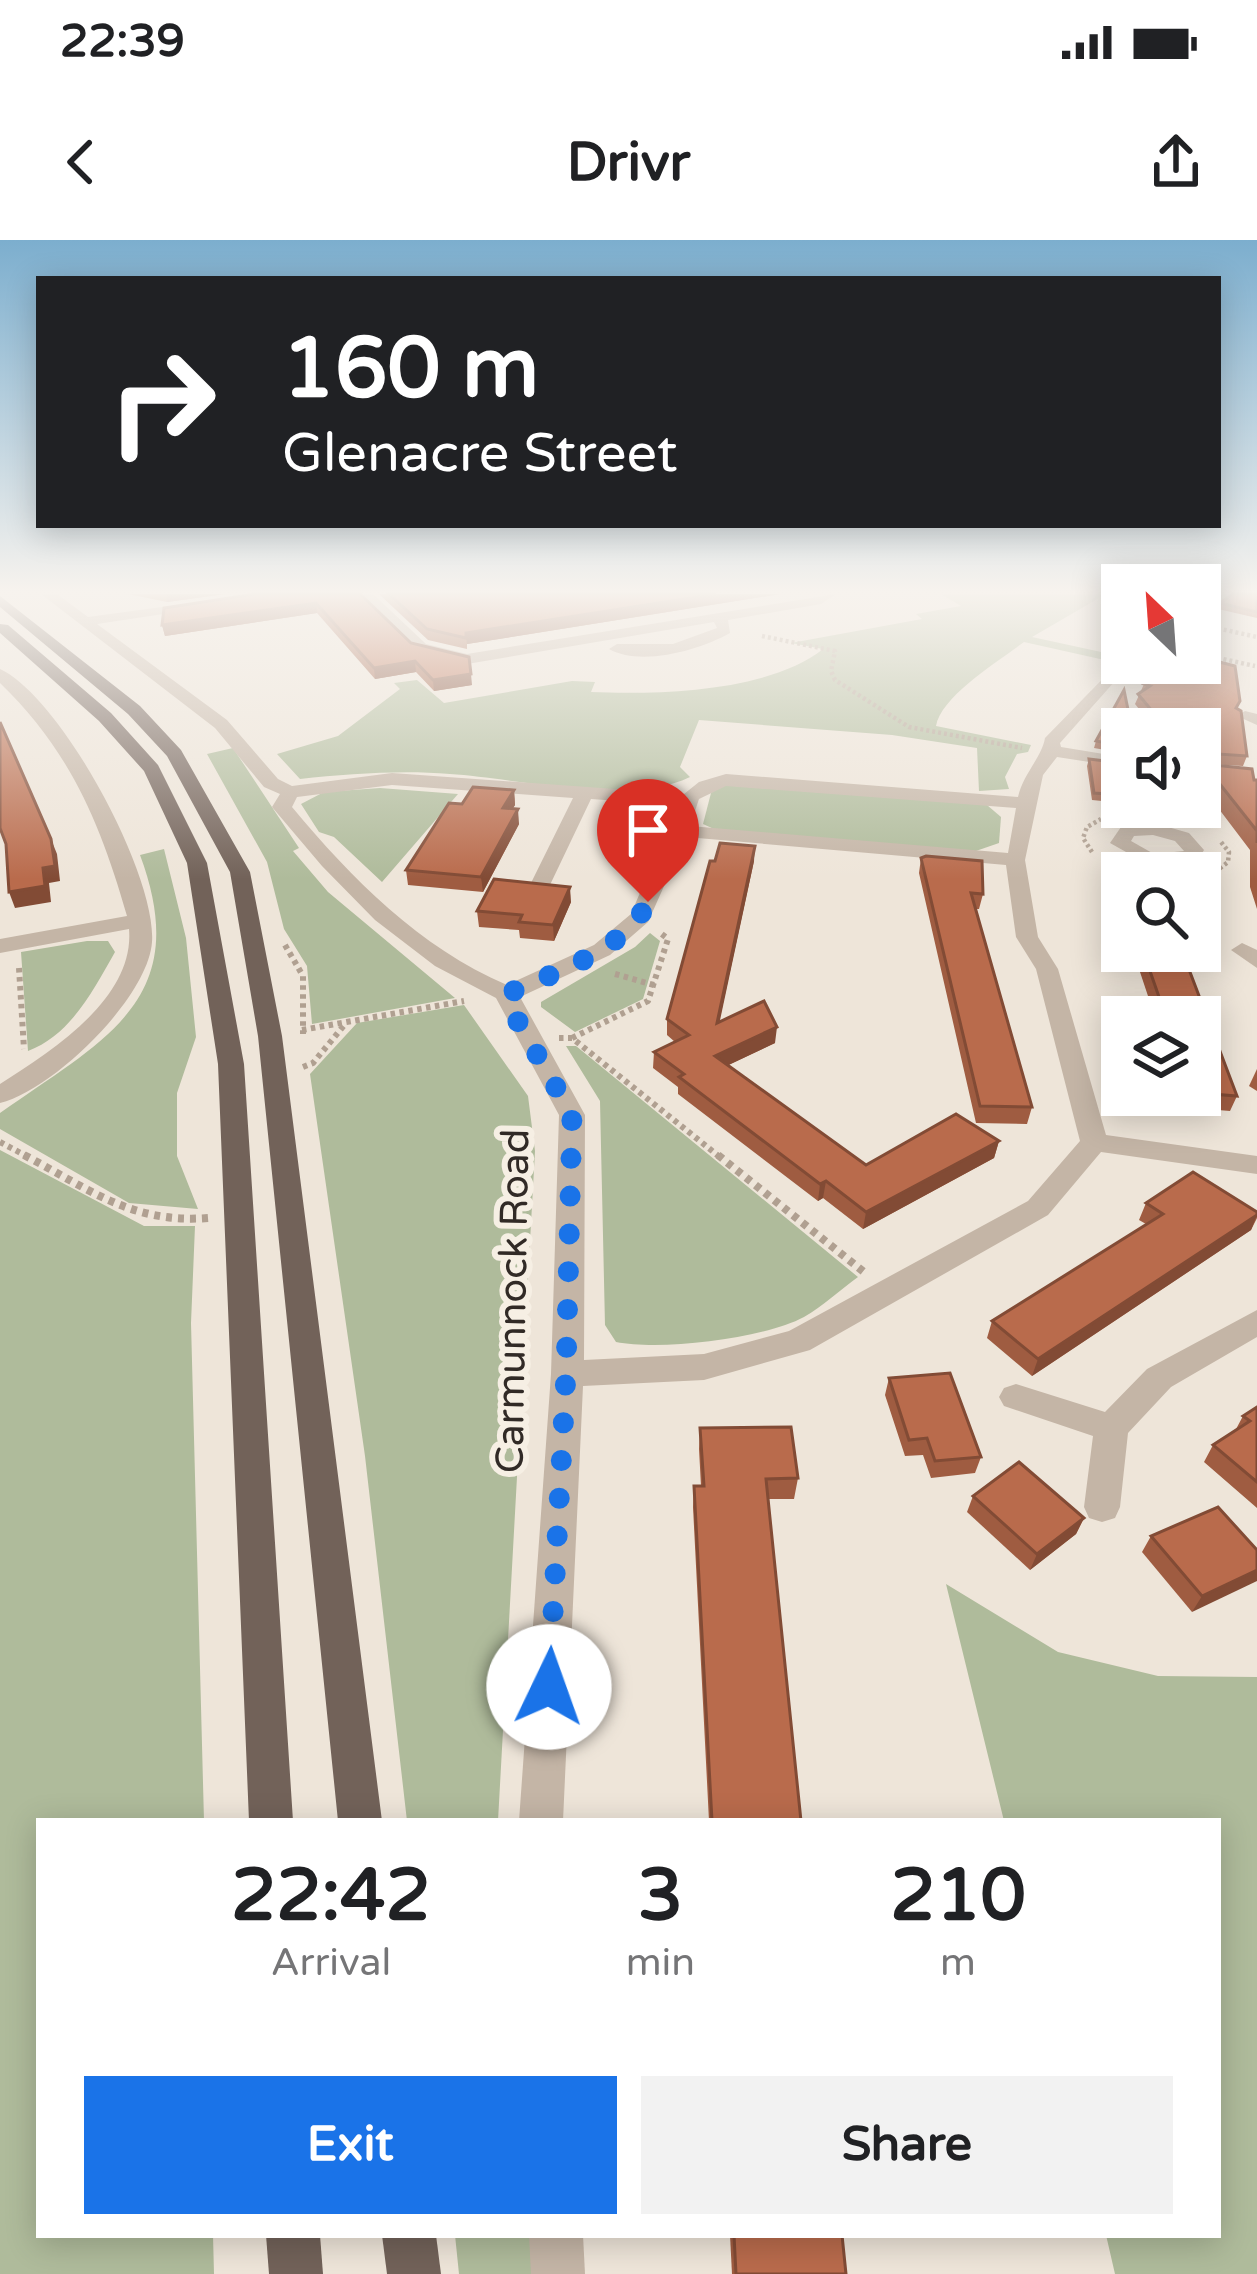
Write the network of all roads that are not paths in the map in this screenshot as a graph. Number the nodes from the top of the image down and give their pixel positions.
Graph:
1 (17, 689) edge
2 (73, 689) edge
3 (108, 689) edge
4 (173, 689) edge
5 (1100, 689) edge
6 (34, 704) junction
7 (0, 711) edge
8 (1054, 751) junction
9 (1101, 759) edge
10 (290, 792) junction
11 (584, 794) junction
12 (685, 800) junction
13 (1023, 803) junction
14 (1170, 828) edge
15 (679, 831) junction
16 (1169, 832) dead end
17 (1015, 860) junction
18 (539, 887) edge
19 (138, 921) junction
20 (8, 944) edge
21 (507, 994) junction
22 (0, 1095) edge
23 (1094, 1142) junction
24 (1257, 1165) edge
25 (1257, 1322) edge
26 (566, 1374) junction
27 (1016, 1397) dead end
28 (1111, 1428) junction
29 (1102, 1507) dead end
30 (271, 1818) edge
31 (360, 1818) edge
32 (541, 1818) edge
33 (293, 2238) edge
34 (409, 2238) edge
35 (556, 2238) edge
36 (296, 2274) edge
37 (413, 2274) edge
38 (558, 2274) edge

1 - 6 street
2 - 30 main road
3 - 31 main road
4 - 10 street
5 - 8 street
6 - 7 street
6 - 19 street
8 - 9 street
8 - 13 street
10 - 11 street
10 - 21 street
11 - 12 street
11 - 18 street
12 - 13 street
12 - 15 street
13 - 17 street
14 - 16 street
15 - 17 street
15 - 21 street
17 - 23 street
19 - 20 street
19 - 22 street
21 - 26 street, Carmunnock Road
23 - 24 street
23 - 26 street
25 - 28 street
26 - 32 street, Carmunnock Road
27 - 28 street
28 - 29 street
33 - 36 main road
34 - 37 main road
35 - 38 street

